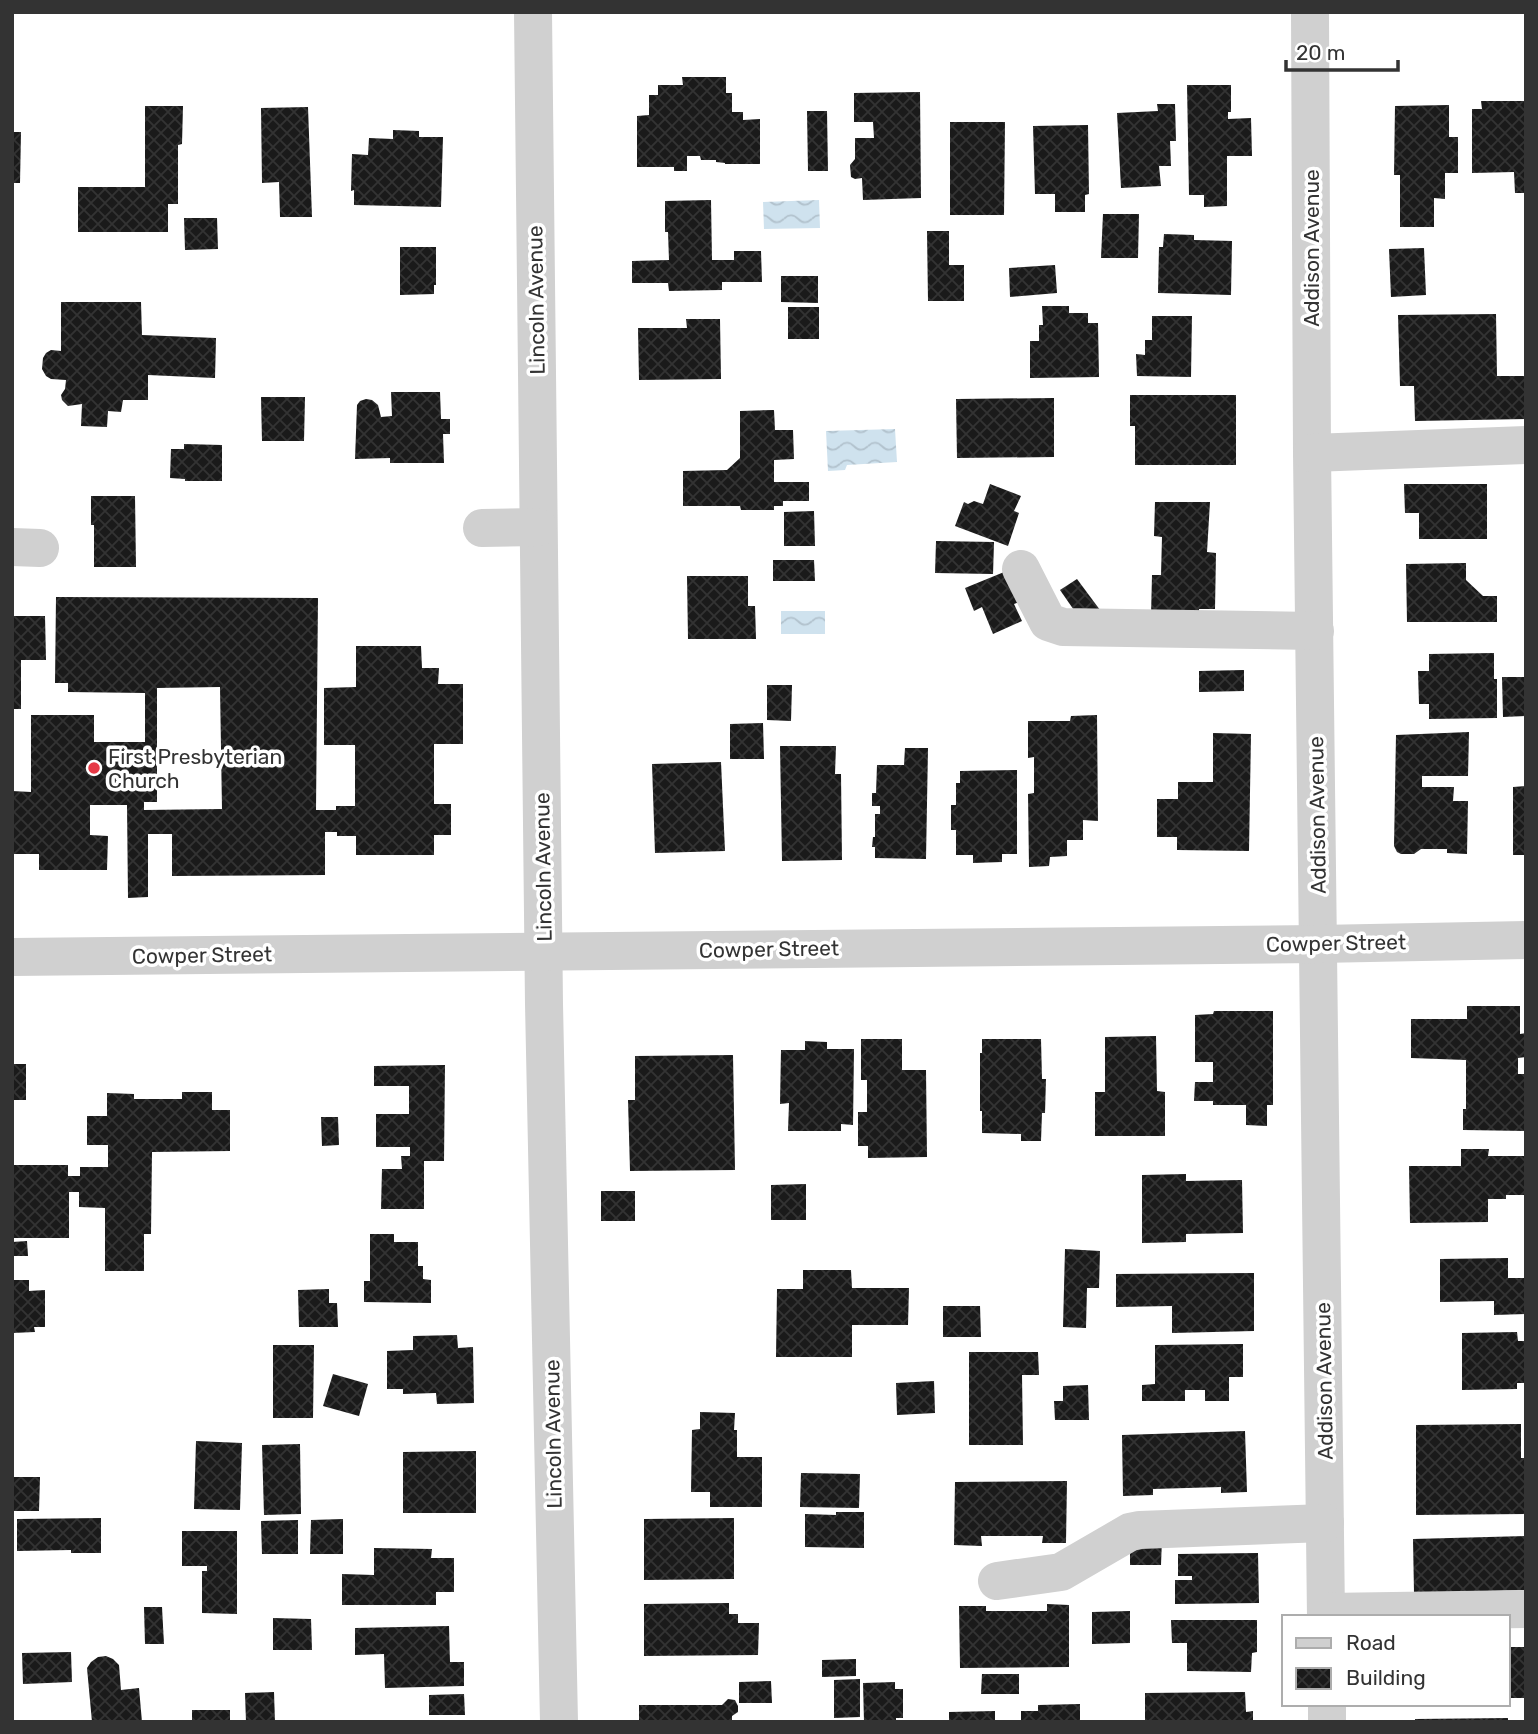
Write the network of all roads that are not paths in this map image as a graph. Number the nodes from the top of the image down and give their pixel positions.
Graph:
1 (533, 12) edge
2 (1310, 12) edge
3 (1526, 445) edge
4 (1312, 453) junction
5 (538, 527) junction
6 (482, 528) dead end
7 (1021, 569) dead end
8 (1315, 631) junction
9 (1526, 940) edge
10 (1318, 944) junction
11 (544, 951) junction
12 (12, 957) edge
13 (1325, 1523) junction
14 (998, 1581) dead end
15 (1526, 1609) edge
16 (1326, 1615) edge
17 (559, 1722) edge

1 - 5 street, Lincoln Avenue
2 - 4 street, Addison Avenue
3 - 4 street
4 - 8 street, Addison Avenue
5 - 6 street
5 - 11 street, Lincoln Avenue
7 - 8 street
8 - 10 street, Addison Avenue
9 - 10 street, Cowper Street
10 - 11 street, Cowper Street
10 - 13 street, Addison Avenue
11 - 12 street, Cowper Street
11 - 17 street, Lincoln Avenue
13 - 14 street
13 - 16 street, Addison Avenue
15 - 16 street

